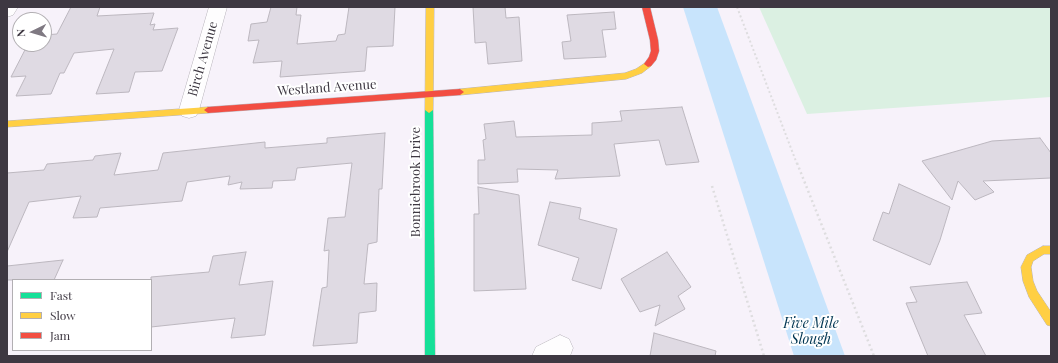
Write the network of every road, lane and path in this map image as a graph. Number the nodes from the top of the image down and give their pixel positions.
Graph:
1 (9, 7) edge
2 (218, 7) edge
3 (430, 7) edge
4 (646, 7) edge
5 (738, 7) edge
6 (7, 11) edge
7 (429, 95) junction
8 (189, 110) junction
9 (7, 124) edge
10 (712, 186) dead end
11 (1051, 250) edge
12 (1051, 322) edge
13 (430, 356) edge
14 (764, 356) edge
15 (874, 356) edge

1 - 6 street
2 - 8 street, Birch Avenue
3 - 7 street, Bonniebrook Drive
4 - 7 street, Westland Avenue
5 - 15 path
7 - 8 street, Westland Avenue
7 - 13 street, Bonniebrook Drive
8 - 9 street, Westland Avenue
10 - 14 path
11 - 12 street

